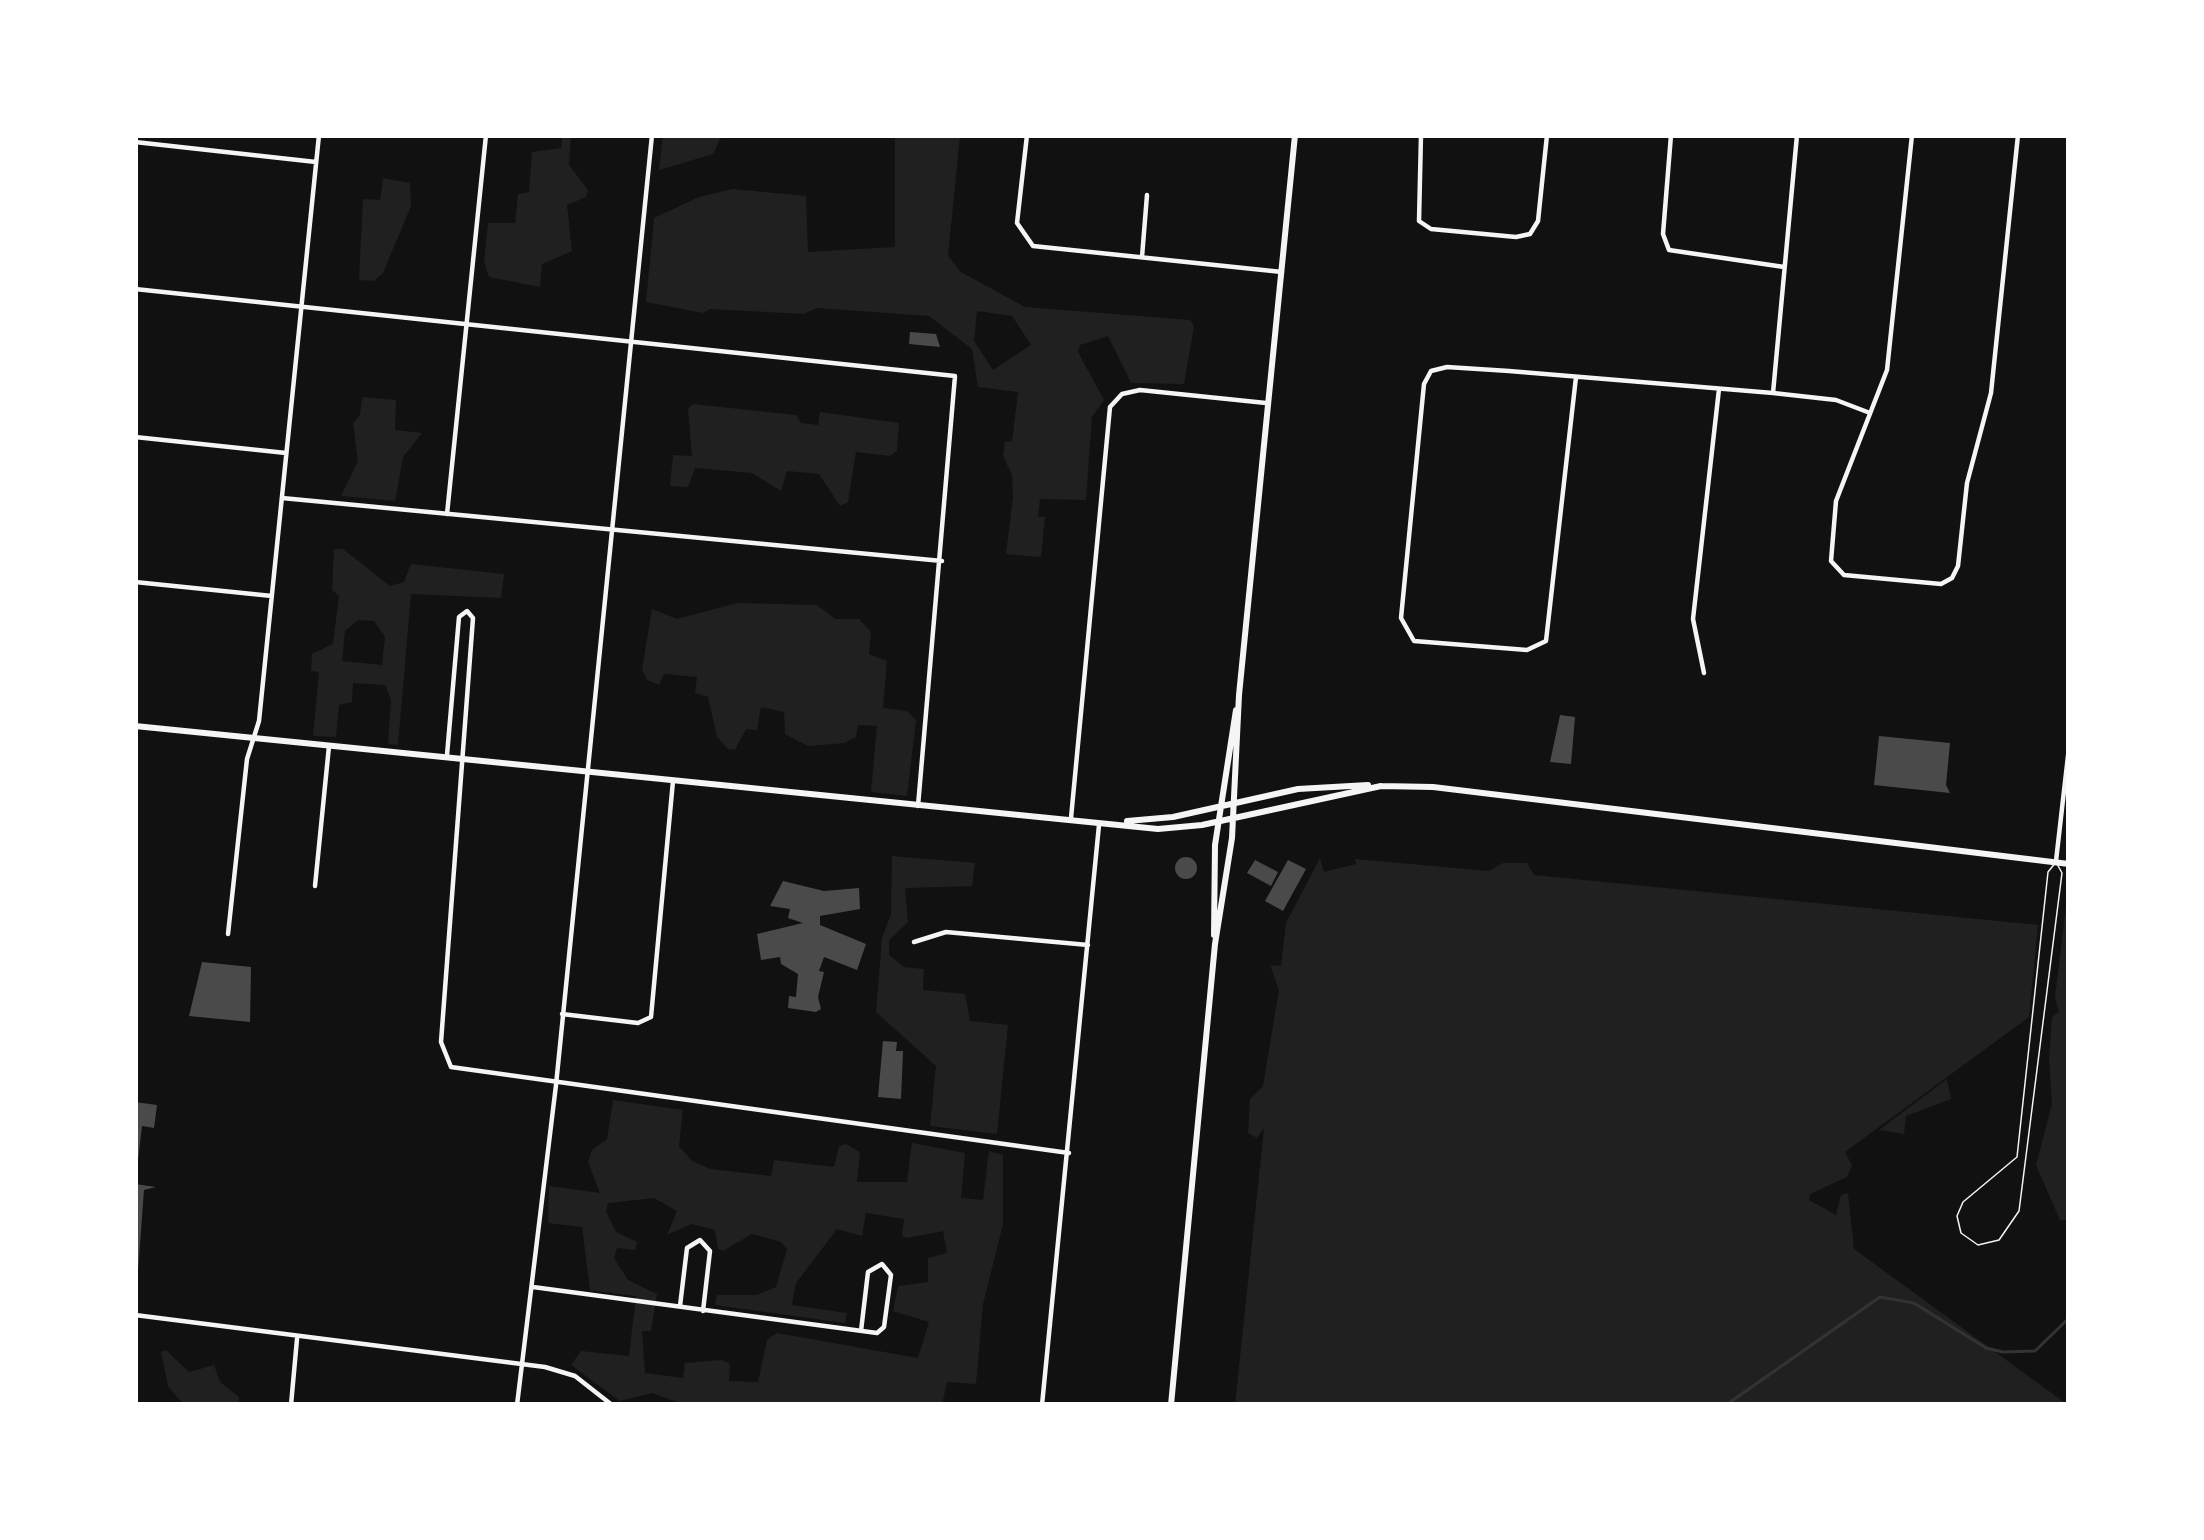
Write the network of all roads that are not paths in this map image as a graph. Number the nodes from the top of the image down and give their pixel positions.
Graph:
1 (148, 135) edge
2 (319, 135) edge
3 (485, 135) edge
4 (652, 135) edge
5 (1027, 135) edge
6 (1295, 135) edge
7 (1421, 135) edge
8 (1547, 135) edge
9 (1671, 135) edge
10 (1797, 135) edge
11 (1912, 135) edge
12 (2018, 135) edge
13 (135, 142) edge
14 (148, 144) junction
15 (316, 162) junction
16 (1148, 195) dead end
17 (1142, 257) junction
18 (1784, 267) junction
19 (1282, 272) junction
20 (135, 289) edge
21 (302, 306) junction
22 (466, 323) junction
23 (631, 341) junction
24 (1576, 377) junction
25 (1719, 388) junction
26 (1773, 393) junction
27 (1270, 403) junction
28 (1870, 413) junction
29 (135, 437) edge
30 (286, 453) junction
31 (282, 498) junction
32 (447, 514) junction
33 (614, 530) junction
34 (942, 561) junction
35 (135, 583) edge
36 (272, 596) junction
37 (1704, 673) dead end
38 (1239, 694) junction
39 (135, 726) edge
40 (254, 738) junction
41 (329, 746) junction
42 (2069, 747) edge
43 (447, 758) junction
44 (460, 759) junction
45 (586, 772) junction
46 (673, 781) junction
47 (1381, 786) junction
48 (1234, 803) junction
49 (918, 806) junction
50 (1220, 806) junction
51 (1071, 818) junction
52 (1233, 818) junction
53 (1099, 820) junction
54 (1118, 821) junction
55 (1218, 821) junction
56 (2056, 862) junction
57 (2069, 864) edge
58 (315, 886) dead end
59 (228, 934) dead end
60 (914, 942) dead end
61 (1215, 944) junction
62 (1088, 945) junction
63 (562, 1015) junction
64 (556, 1085) junction
65 (1069, 1153) junction
66 (533, 1287) junction
67 (680, 1307) junction
68 (704, 1311) junction
69 (135, 1315) edge
70 (861, 1331) junction
71 (297, 1339) junction
72 (521, 1364) junction
73 (291, 1405) edge
74 (517, 1405) edge
75 (612, 1405) edge
76 (1042, 1405) edge
77 (1171, 1405) edge

1 - 14 street
2 - 15 street
3 - 22 street
4 - 23 street
5 - 17 street
6 - 19 street
7 - 8 street
9 - 18 street
10 - 18 street
11 - 28 street
12 - 28 street
13 - 14 street
14 - 15 street
15 - 21 street
16 - 17 street
17 - 19 street
18 - 26 street
19 - 27 street
20 - 21 street
21 - 22 street
21 - 30 street
22 - 23 street
22 - 32 street
23 - 33 street
23 - 34 street
24 - 24 street
24 - 25 street
25 - 26 street
25 - 37 street
26 - 28 street
27 - 38 street
27 - 51 street
29 - 30 street
30 - 31 street
31 - 32 street
31 - 36 street
32 - 33 street
33 - 34 street
33 - 45 street
34 - 49 street
35 - 36 street
36 - 40 street
38 - 48 street
38 - 50 street
39 - 40 street
40 - 41 street
40 - 59 street
41 - 43 street
41 - 58 street
42 - 56 street
43 - 44 street
43 - 44 street
44 - 45 street
44 - 64 street
45 - 46 street
45 - 63 street
46 - 49 street
46 - 63 street
47 - 48 street
47 - 52 street
47 - 56 street
48 - 50 street
48 - 52 street
49 - 51 street
50 - 54 street
50 - 55 street
51 - 53 street
52 - 55 street
52 - 61 street
53 - 54 street
53 - 62 street
54 - 55 street
55 - 61 street
56 - 56 lane
56 - 57 street
60 - 62 street
61 - 77 street
62 - 65 street
63 - 64 street
64 - 65 street
64 - 66 street
65 - 76 street
66 - 67 street
66 - 72 street
67 - 68 street
67 - 68 street
68 - 70 street
69 - 71 street
70 - 70 street
71 - 72 street
71 - 73 street
72 - 74 street
72 - 75 street

